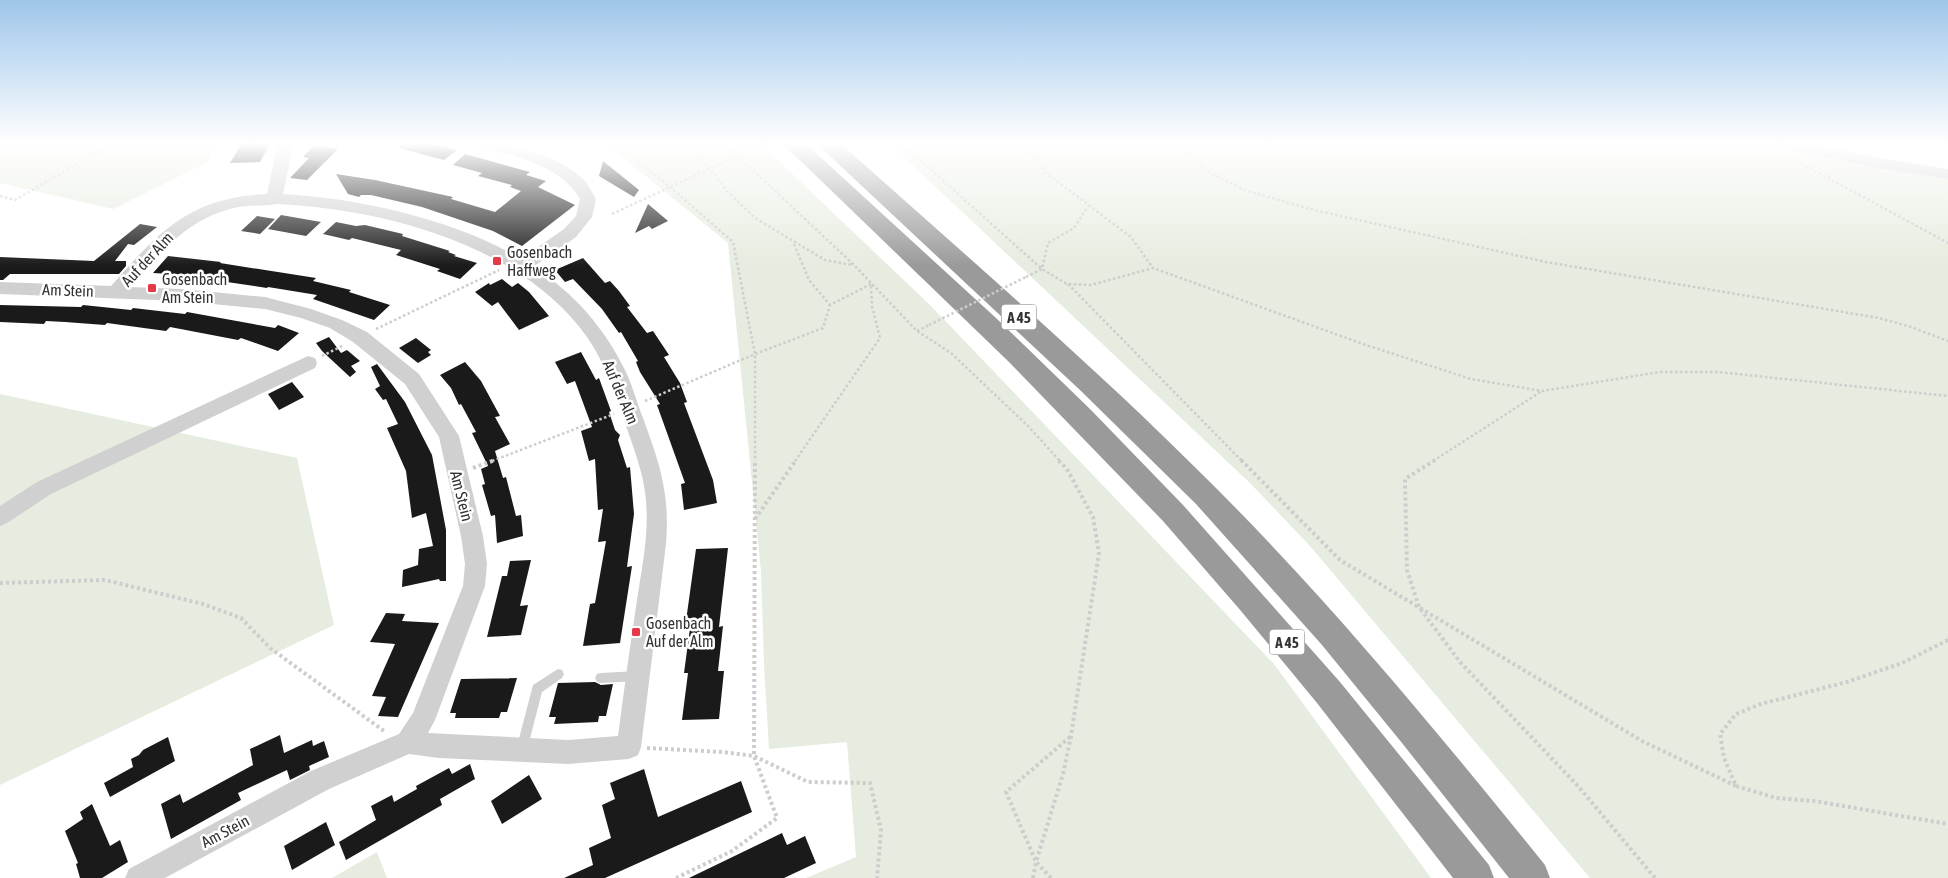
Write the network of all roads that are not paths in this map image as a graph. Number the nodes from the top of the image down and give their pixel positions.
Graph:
1 (277, 184) edge
2 (579, 184) edge
3 (837, 184) edge
4 (873, 184) edge
5 (274, 200) junction
6 (523, 266) junction
7 (0, 288) edge
8 (116, 292) junction
9 (308, 363) road end
10 (0, 517) edge
11 (558, 674) dead end
12 (638, 676) junction
13 (601, 678) dead end
14 (408, 742) junction
15 (522, 750) junction
16 (138, 878) edge
17 (1476, 878) edge
18 (1532, 878) edge

1 - 5 street
2 - 6 street
3 - 17 highway, A 45
4 - 18 highway, A 45
5 - 6 street, Auf der Alm
5 - 8 street, Auf der Alm
6 - 12 street, Auf der Alm
7 - 8 street, Am Stein
8 - 14 street, Am Stein
9 - 10 street
11 - 15 lane
12 - 13 lane
12 - 15 street, Auf der Alm
14 - 15 street
14 - 16 street, Am Stein

